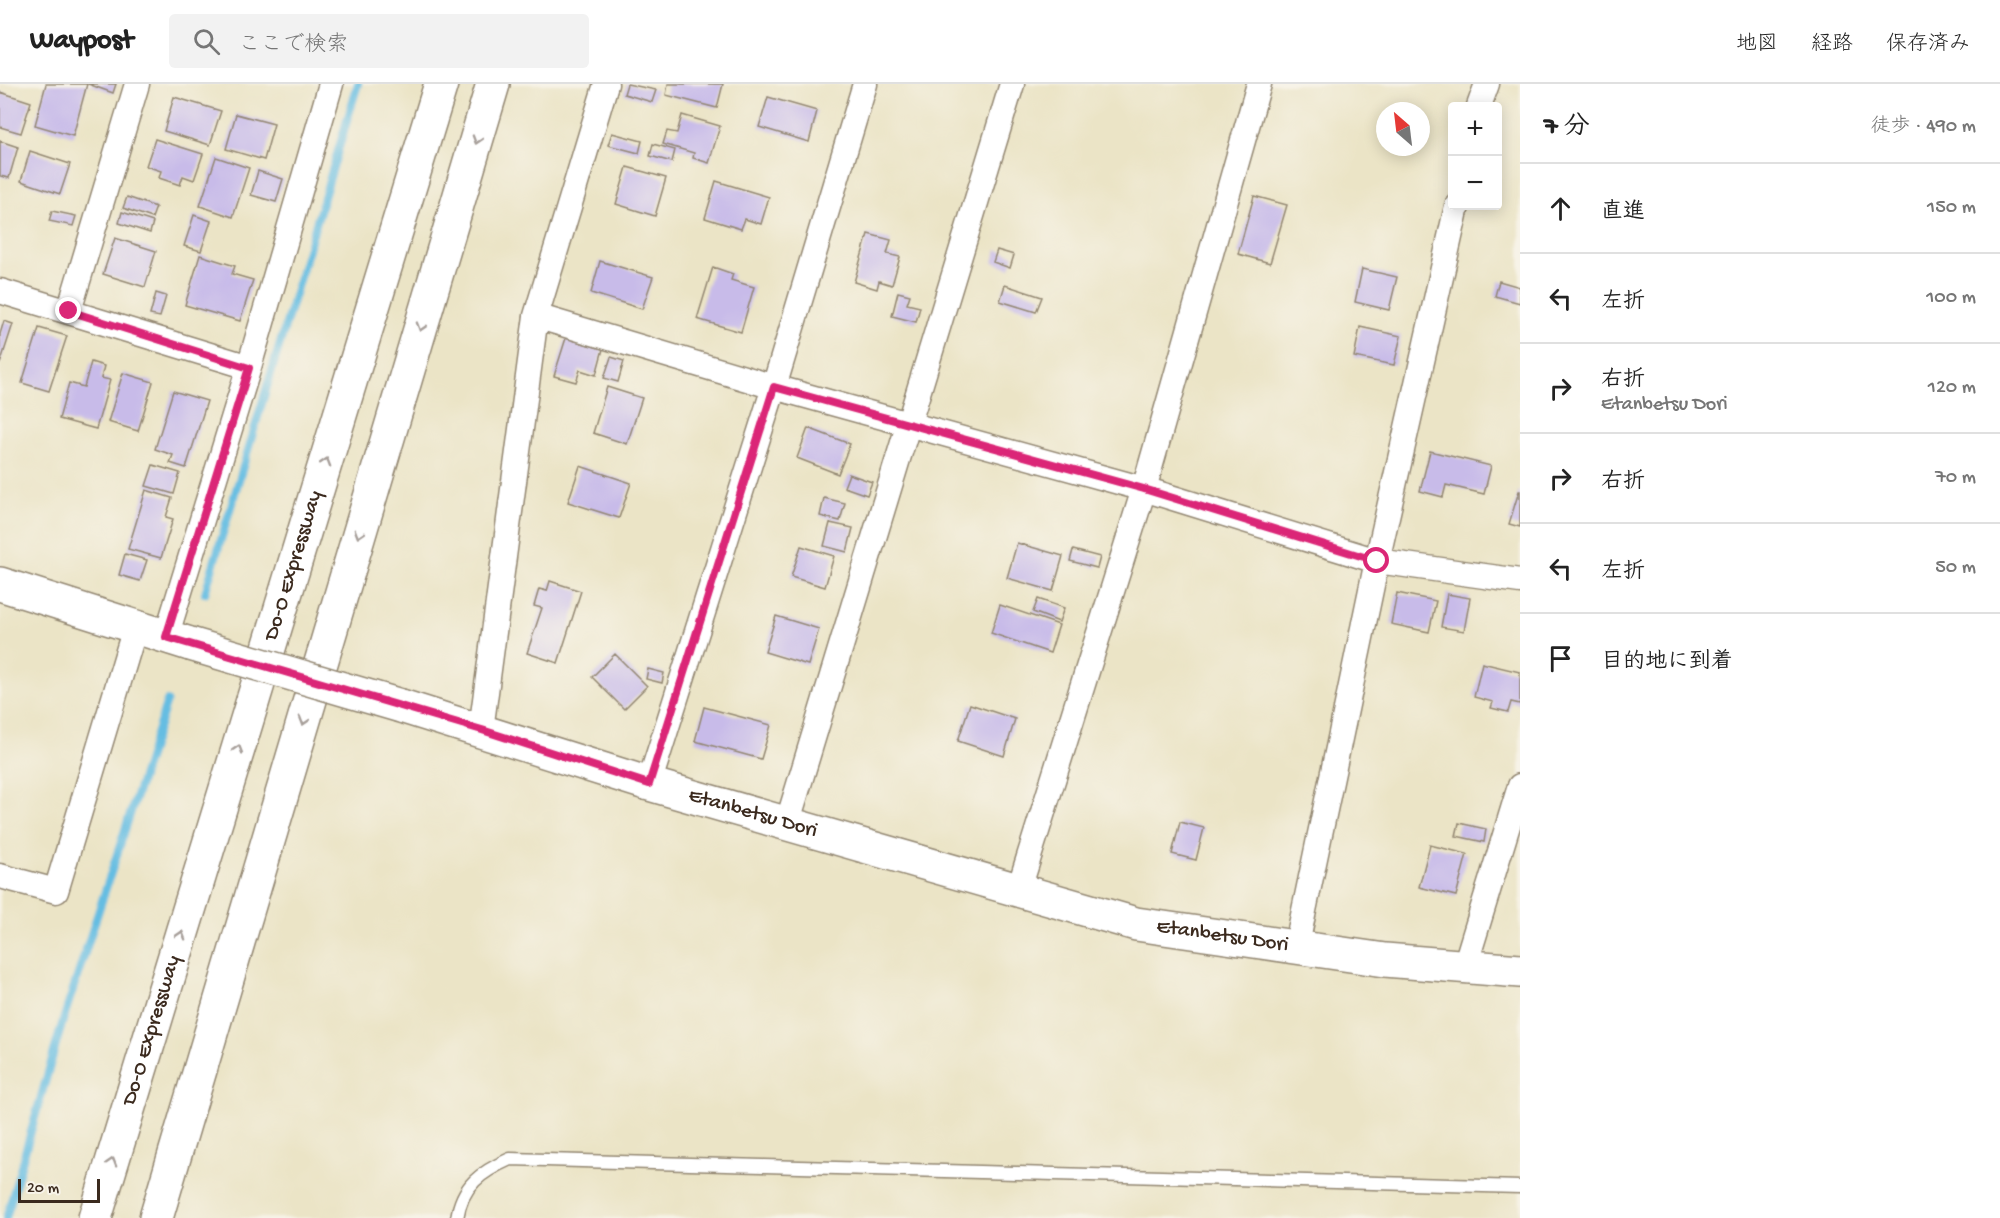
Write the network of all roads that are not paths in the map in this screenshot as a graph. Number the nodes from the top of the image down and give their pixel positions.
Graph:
1 (137, 84) edge
2 (331, 84) edge
3 (441, 84) edge
4 (493, 84) edge
5 (606, 84) edge
6 (865, 84) edge
7 (1012, 84) edge
8 (1259, 84) edge
9 (1487, 84) edge
10 (1480, 102) edge
11 (1456, 210) edge
12 (0, 291) edge
13 (69, 311) junction
14 (536, 316) junction
15 (249, 368) junction
16 (774, 387) junction
17 (906, 423) junction
18 (1144, 489) junction
19 (1377, 561) junction
20 (1520, 581) edge
21 (0, 584) edge
22 (135, 628) junction
23 (178, 640) junction
24 (482, 730) junction
25 (649, 784) junction
26 (1520, 786) edge
27 (787, 824) junction
28 (0, 876) edge
29 (1018, 892) junction
30 (1296, 949) junction
31 (1465, 966) junction
32 (1520, 971) edge
33 (1520, 1187) edge
34 (95, 1218) edge
35 (156, 1218) edge
36 (457, 1218) edge

1 - 13 street
2 - 15 street
34 -> 3 main road, Do-O Expressway
4 -> 35 main road
5 - 14 street
6 - 16 street
7 - 17 street
8 - 18 street
9 - 10 street
11 - 19 street
12 - 13 street
13 - 15 street
14 - 16 street
14 - 24 street
15 - 23 street
16 - 17 street
16 - 25 street
17 - 18 street
17 - 27 street
18 - 19 street
18 - 29 street
19 - 20 street
19 - 30 street
21 - 22 main road, Etanbetsu Dori
22 - 23 main road, Etanbetsu Dori
22 - 28 street
23 - 24 main road, Etanbetsu Dori, bridge
24 - 25 main road, Etanbetsu Dori
25 - 27 main road, Etanbetsu Dori
26 - 31 street
27 - 29 main road, Etanbetsu Dori
29 - 30 main road, Etanbetsu Dori
30 - 31 main road, Etanbetsu Dori
31 - 32 main road, Etanbetsu Dori
33 - 36 lane

